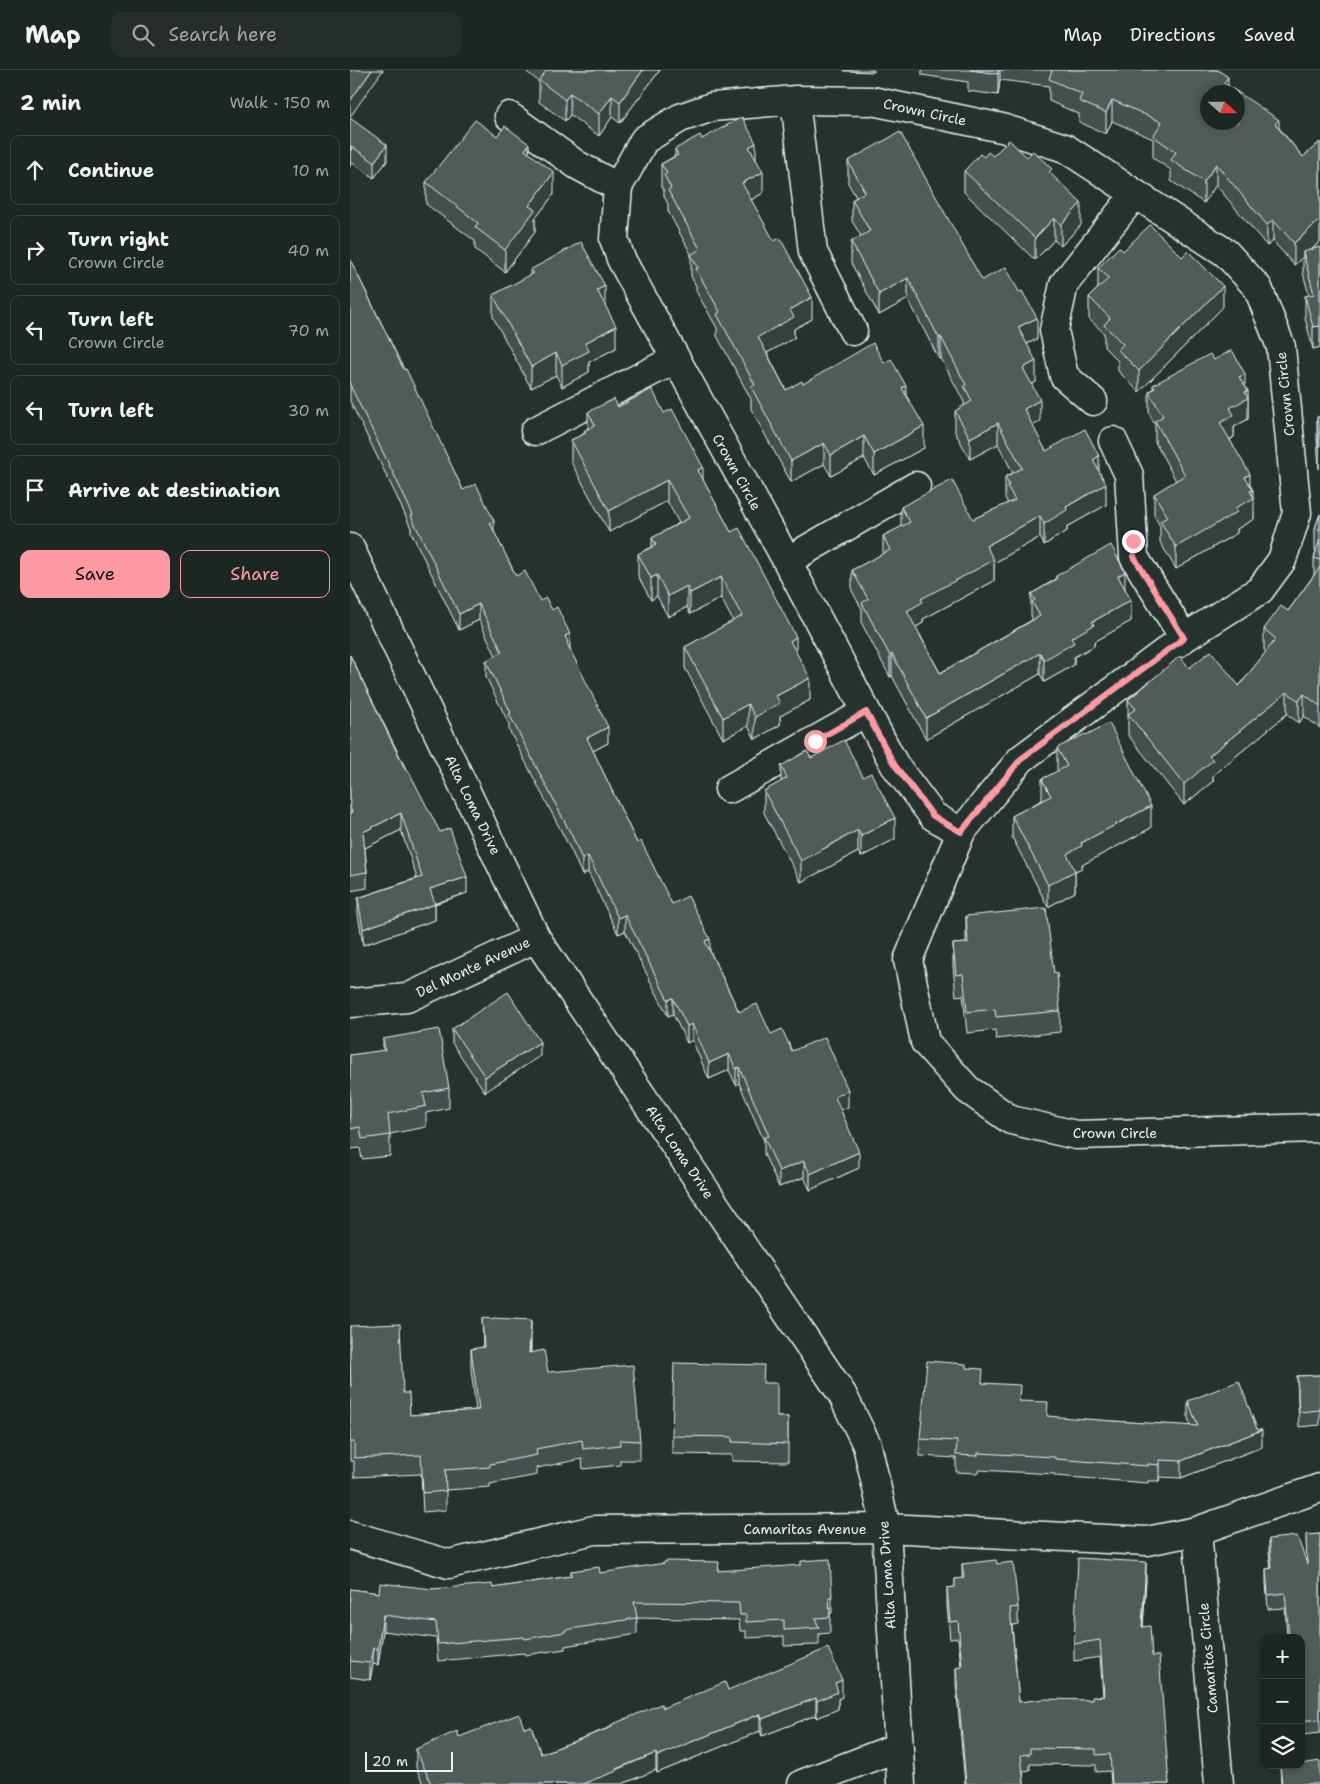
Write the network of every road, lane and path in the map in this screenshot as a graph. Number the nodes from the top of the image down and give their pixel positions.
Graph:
1 (794, 100) junction
2 (510, 116) dead end
3 (618, 187) junction
4 (1135, 194) junction
5 (853, 331) dead end
6 (676, 360) junction
7 (1093, 401) dead end
8 (535, 431) dead end
9 (1113, 441) dead end
10 (916, 486) dead end
11 (350, 548) edge
12 (787, 561) junction
13 (1184, 638) junction
14 (866, 712) junction
15 (729, 789) dead end
16 (961, 832) junction
17 (536, 938) junction
18 (350, 1003) edge
19 (1320, 1128) edge
20 (1320, 1488) edge
21 (886, 1528) junction
22 (1196, 1531) junction
23 (350, 1535) edge
24 (898, 1747) junction
25 (802, 1784) edge
26 (901, 1784) edge
27 (1219, 1784) edge

1 - 3 street, Crown Circle
1 - 4 street, Crown Circle
1 - 5 street
2 - 3 street
3 - 6 street, Crown Circle
4 - 7 street
4 - 13 street, Crown Circle
6 - 8 street
6 - 12 street, Crown Circle
9 - 13 street
10 - 12 street
11 - 17 street, Alta Loma Drive
12 - 14 street, Crown Circle
13 - 16 street, Crown Circle
14 - 15 street
14 - 16 street, Crown Circle
16 - 19 street, Crown Circle
17 - 18 street, Del Monte Avenue
17 - 21 street, Alta Loma Drive
20 - 22 street, Camaritas Avenue
21 - 22 street, Camaritas Avenue
21 - 23 street, Camaritas Avenue
21 - 24 street, Alta Loma Drive
22 - 27 street, Camaritas Circle
24 - 25 street
24 - 26 street, Alta Loma Drive

